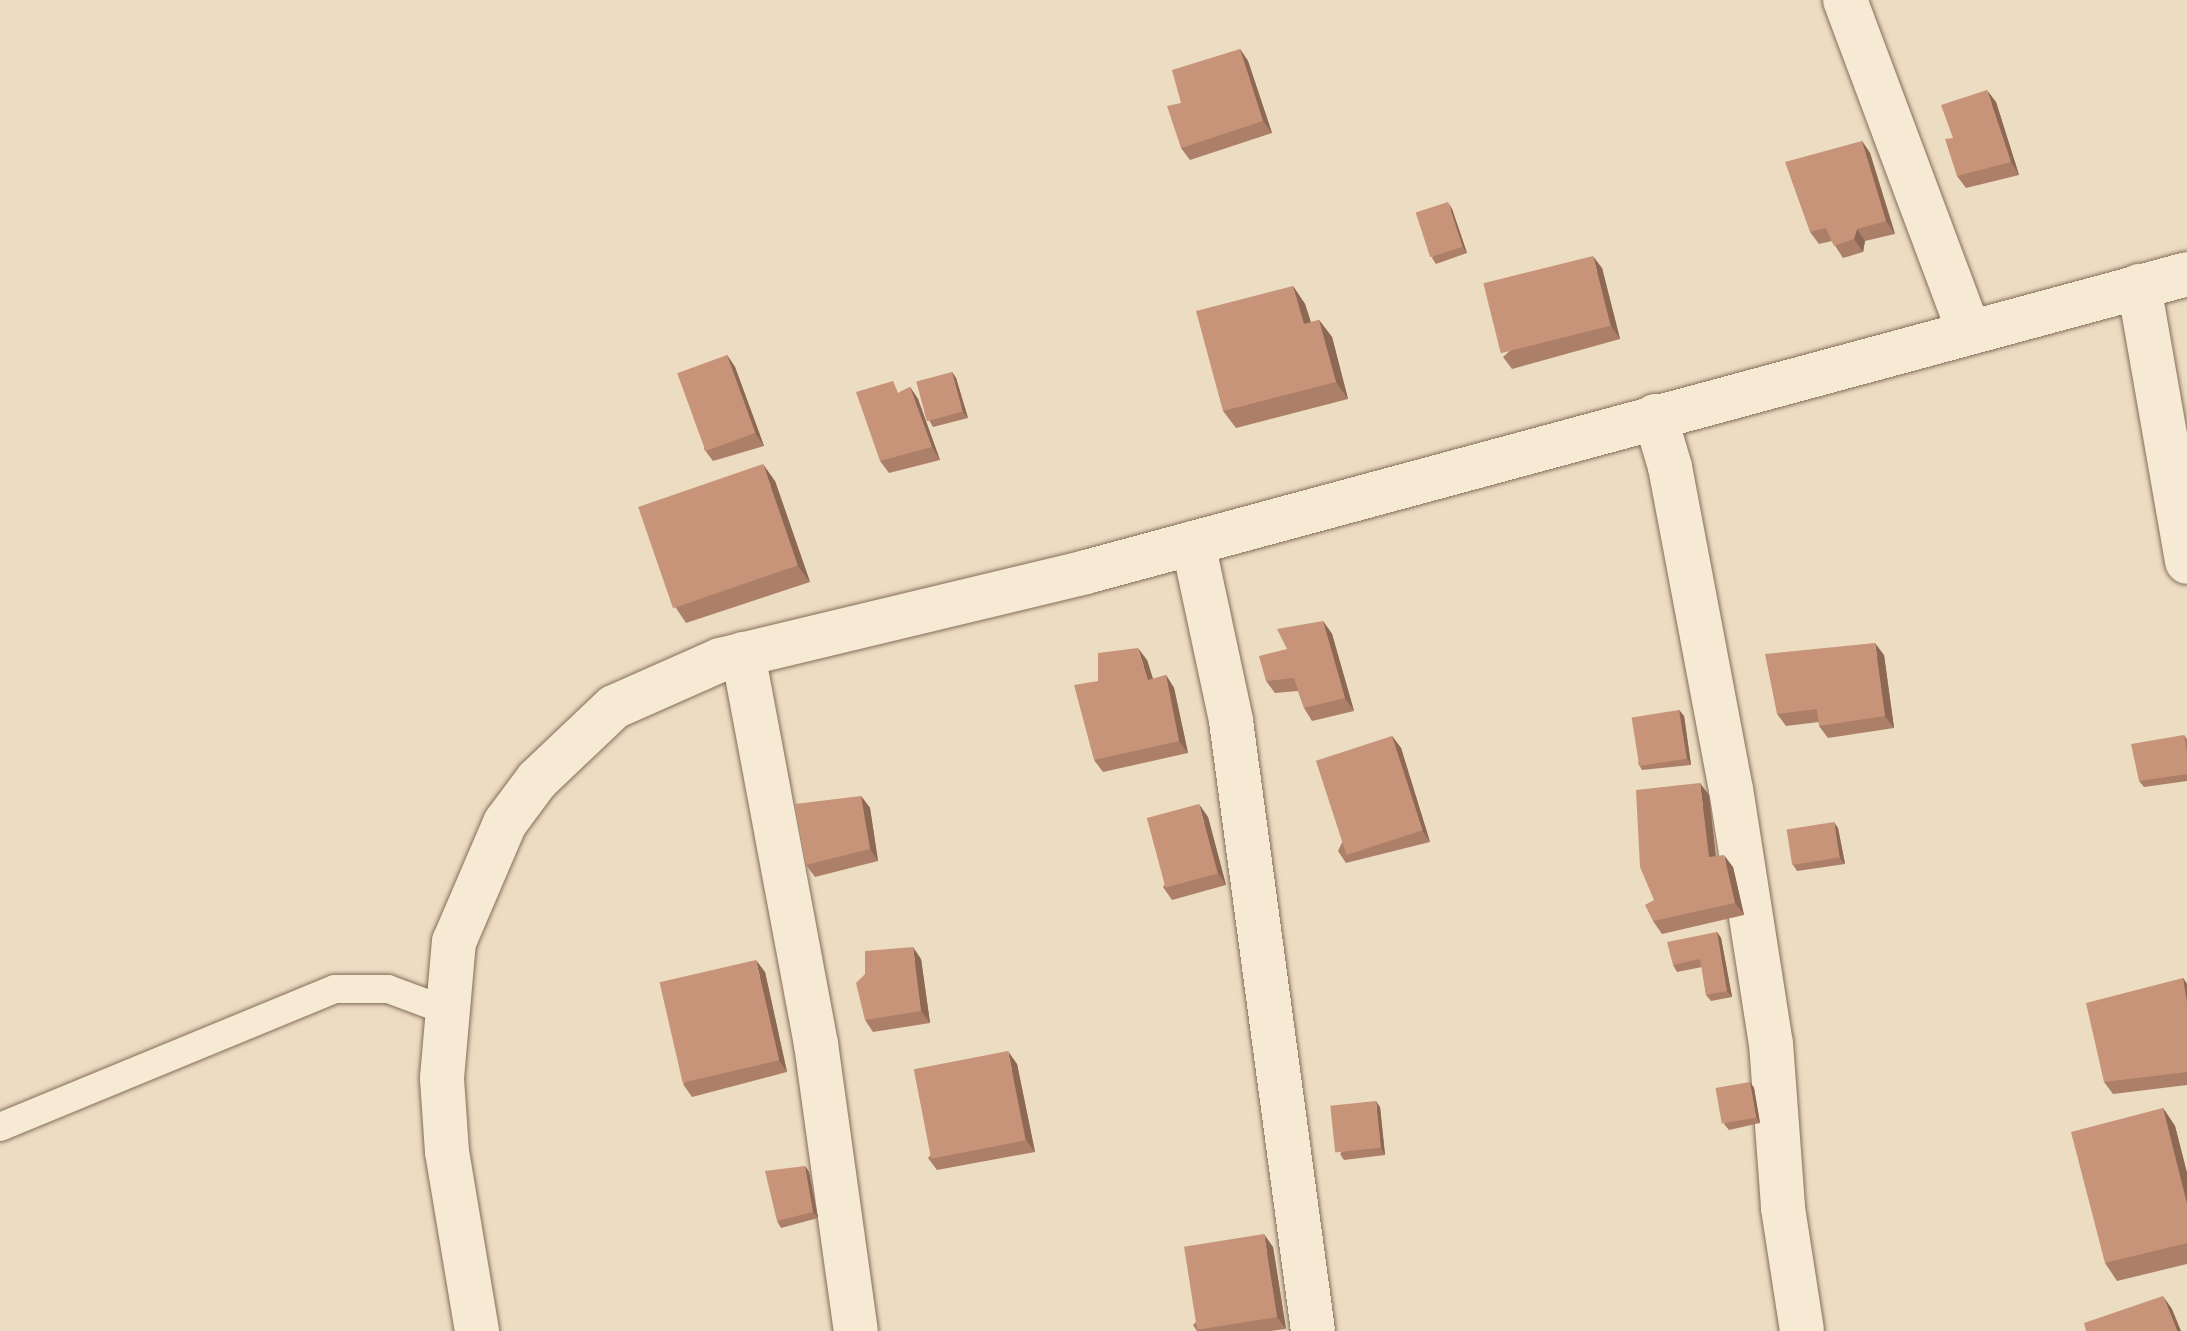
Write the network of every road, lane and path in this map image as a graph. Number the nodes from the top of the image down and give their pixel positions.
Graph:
1 (1845, 0) edge
2 (2187, 274) edge
3 (2139, 286) junction
4 (1969, 331) junction
5 (1655, 416) junction
6 (1193, 543) junction
7 (2187, 562) edge
8 (743, 654) junction
9 (447, 1011) junction
10 (0, 1127) edge
11 (477, 1331) edge
12 (856, 1331) edge
13 (1313, 1331) edge
14 (1802, 1331) edge

1 - 4 street
2 - 3 street
3 - 4 street
3 - 7 street
4 - 5 street
5 - 6 street
5 - 14 street
6 - 8 street
6 - 13 street
8 - 9 street
8 - 12 street
9 - 10 lane
9 - 11 street

